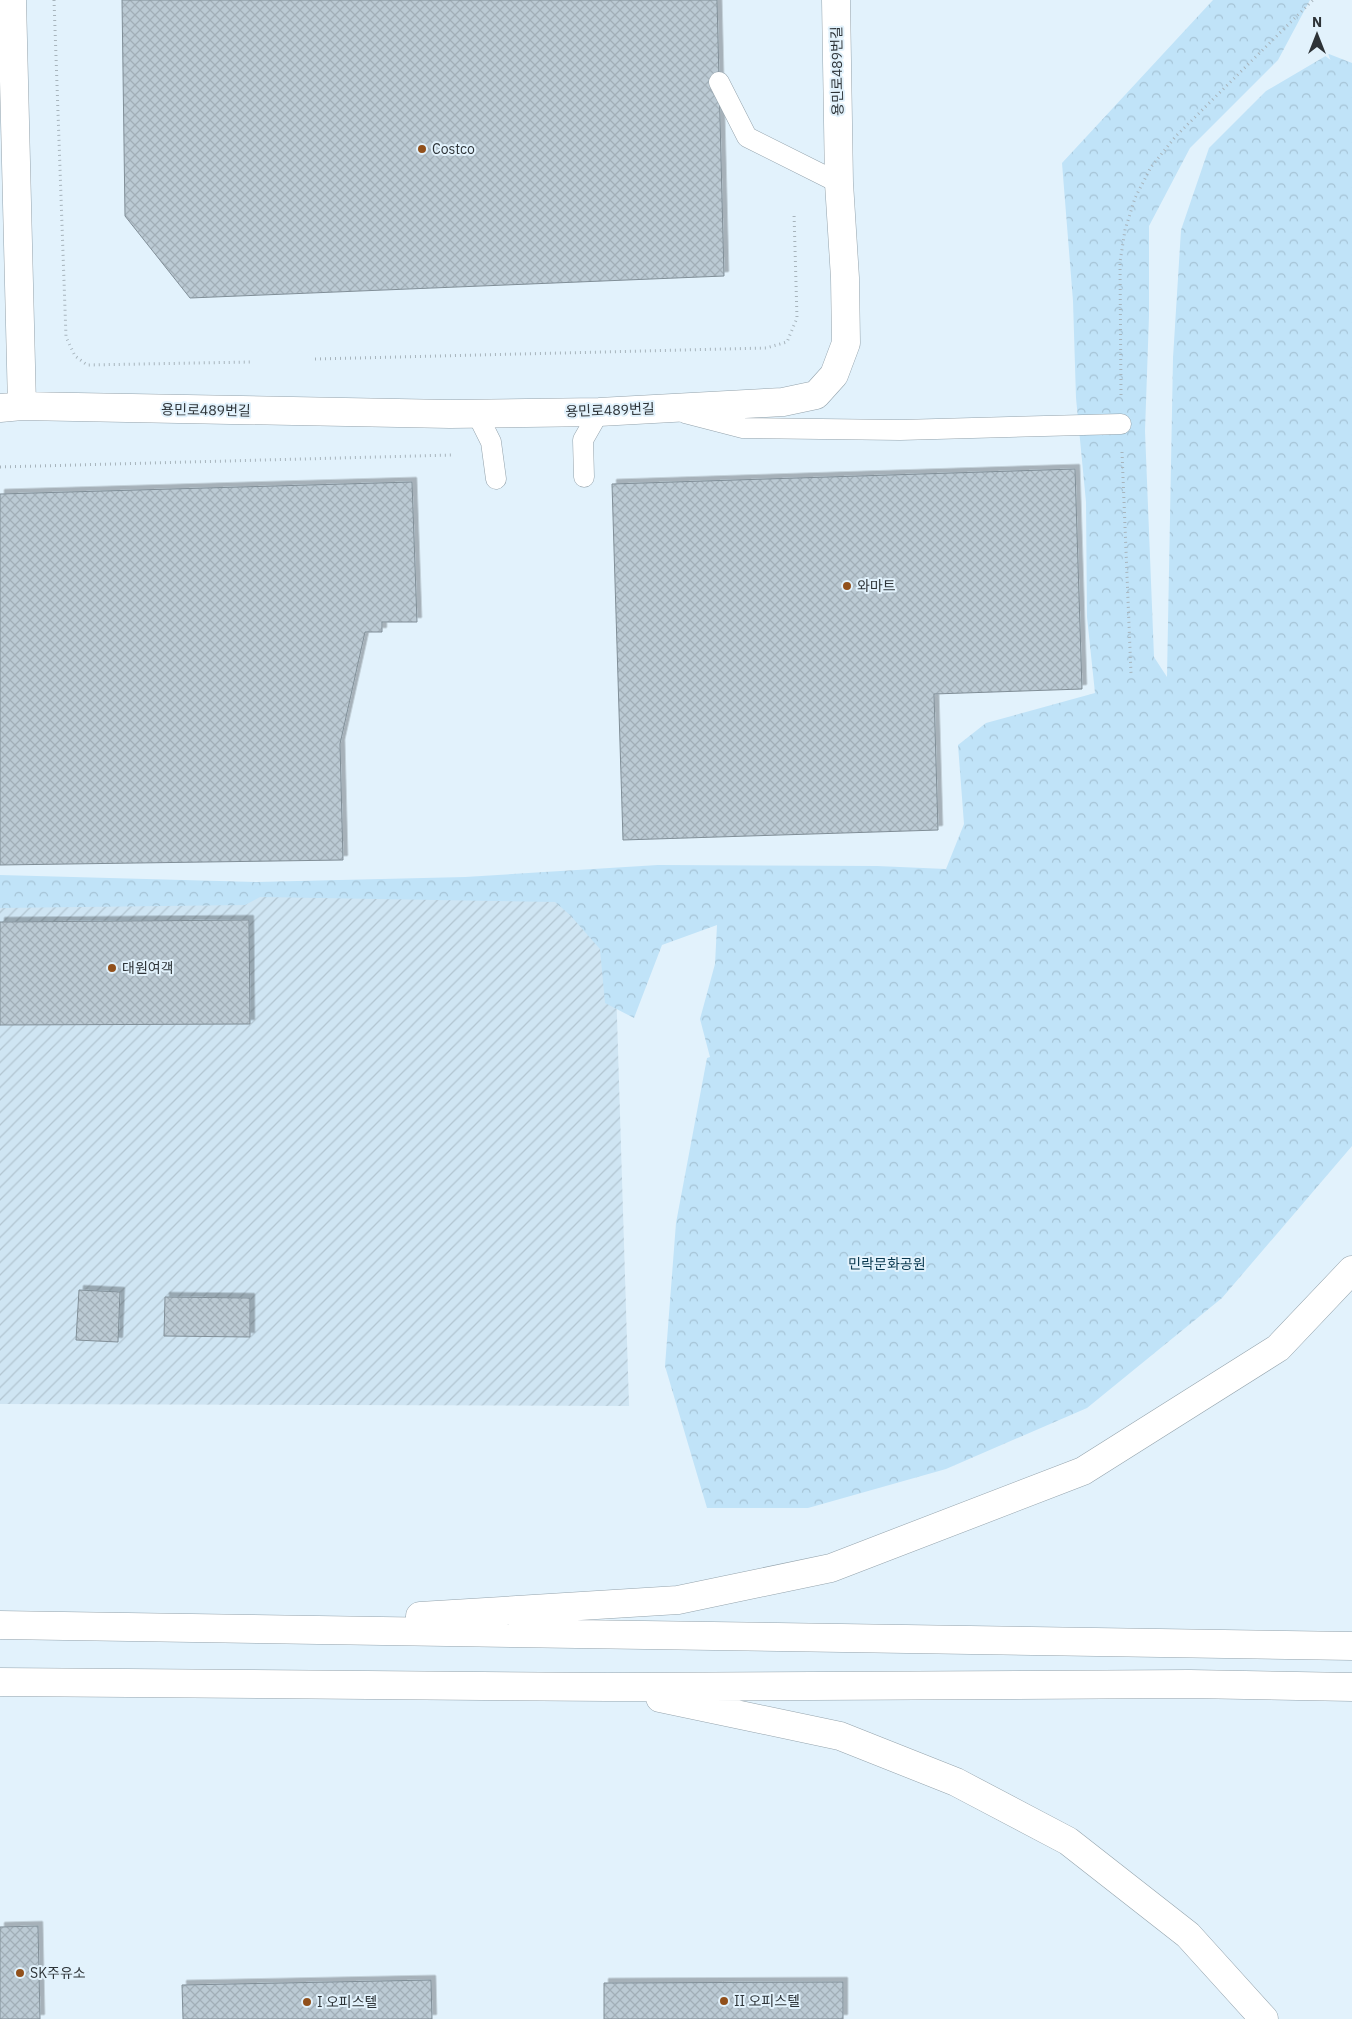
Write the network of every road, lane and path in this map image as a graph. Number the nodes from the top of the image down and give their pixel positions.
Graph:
1 (12, 0) edge
2 (54, 0) edge
3 (836, 0) edge
4 (1313, 0) edge
5 (719, 82) dead end
6 (839, 183) junction
7 (794, 213) dead end
8 (315, 359) dead end
9 (251, 362) dead end
10 (11, 407) edge
11 (664, 408) junction
12 (599, 412) junction
13 (477, 414) junction
14 (1121, 424) junction
15 (453, 455) dead end
16 (0, 467) edge
17 (584, 477) dead end
18 (496, 479) dead end
19 (1131, 674) dead end
20 (1352, 1270) edge
21 (0, 1625) edge
22 (214, 1629) junction
23 (1352, 1646) edge
24 (0, 1682) edge
25 (607, 1687) junction
26 (1352, 1687) edge
27 (1264, 2019) edge

1 - 10 main road
2 - 9 path
3 - 6 main road, 용민로489번길
4 - 14 path
5 - 6 lane
6 - 11 main road, 용민로489번길
7 - 8 path
10 - 13 main road, 용민로489번길
11 - 12 main road, 용민로489번길
11 - 14 lane
12 - 13 main road, 용민로489번길
12 - 17 lane
13 - 18 lane
14 - 19 path
15 - 16 path
20 - 22 main road
21 - 22 main road
22 - 23 main road
24 - 25 main road
25 - 26 main road
25 - 27 main road

